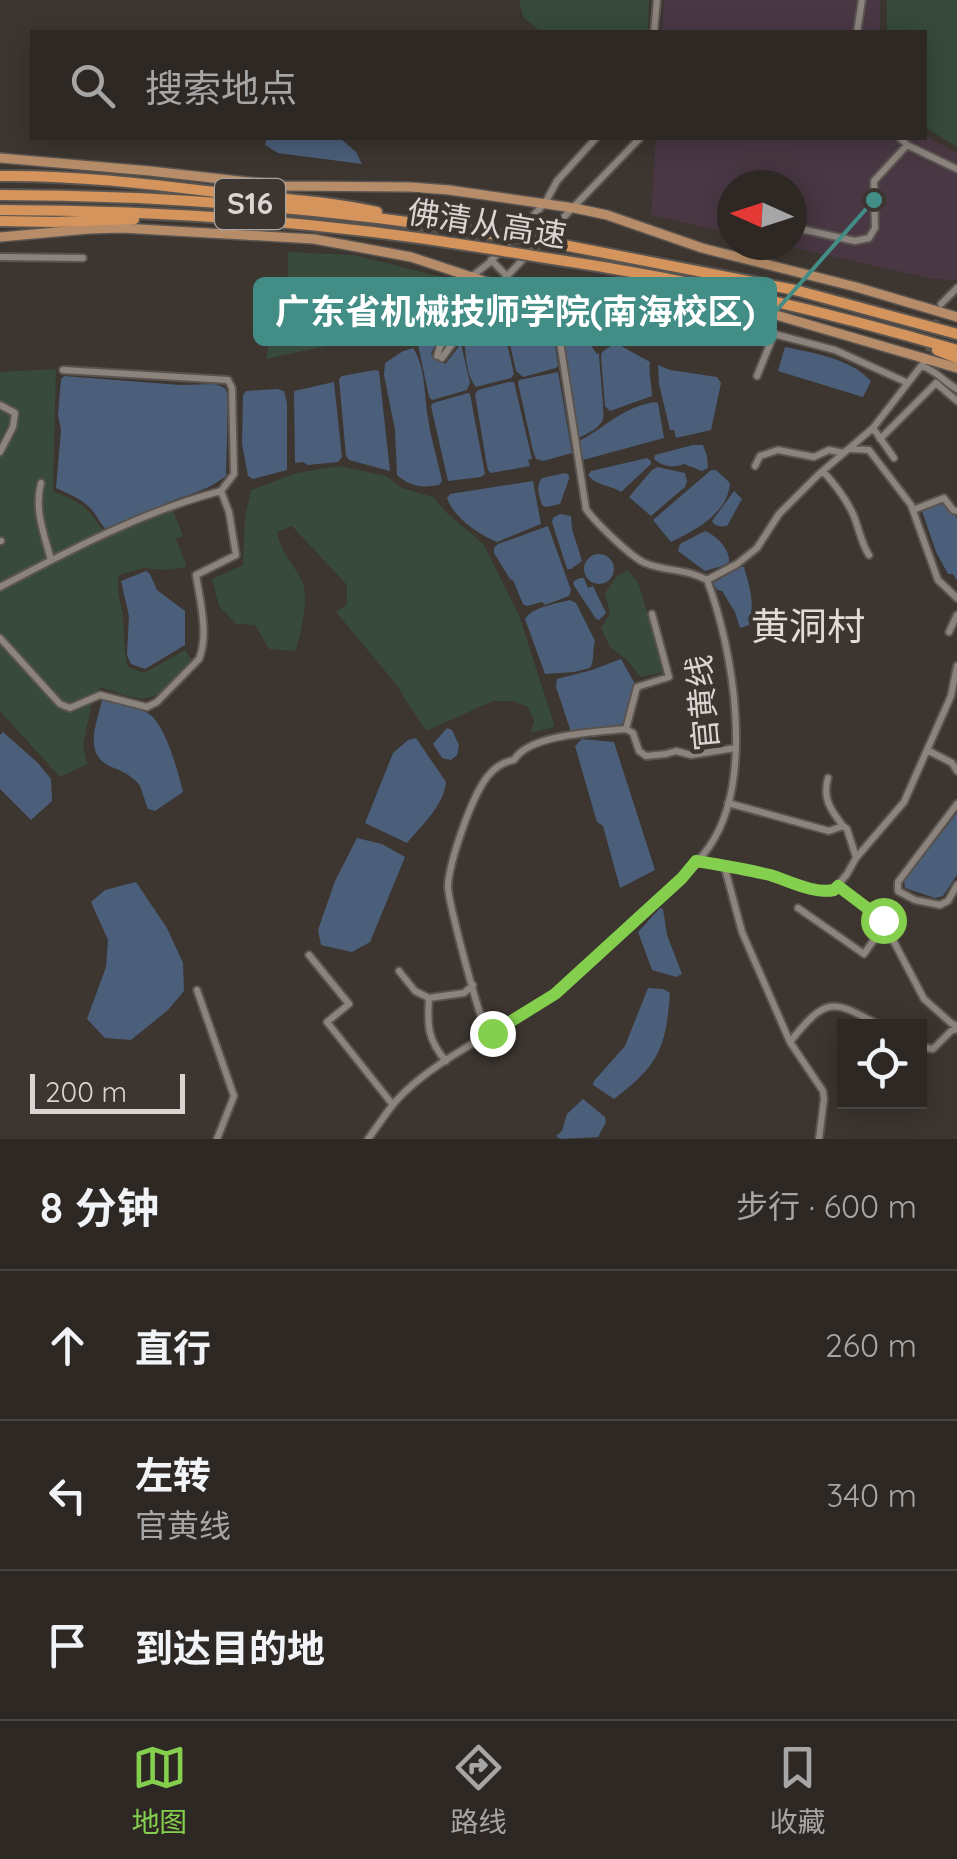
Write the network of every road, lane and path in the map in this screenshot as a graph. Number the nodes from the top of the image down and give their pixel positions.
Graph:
1 (657, 0) edge
2 (862, 0) edge
3 (654, 30) edge
4 (856, 30) edge
5 (594, 140) edge
6 (638, 140) edge
7 (902, 140) edge
8 (906, 145) junction
9 (0, 158) edge
10 (957, 168) edge
11 (0, 176) edge
12 (0, 195) edge
13 (545, 203) junction
14 (574, 208) junction
15 (0, 210) edge
16 (212, 216) junction
17 (0, 221) edge
18 (427, 224) junction
19 (807, 230) edge
20 (0, 237) edge
21 (0, 257) edge
22 (83, 258) dead end
23 (492, 260) junction
24 (507, 276) junction
25 (471, 277) junction
26 (499, 286) junction
27 (957, 288) edge
28 (544, 293) junction
29 (557, 297) junction
30 (942, 304) tunnel mouth
31 (438, 314) junction
32 (957, 317) edge
33 (468, 322) junction
34 (774, 334) junction
35 (899, 334) junction
36 (957, 334) edge
37 (957, 350) edge
38 (957, 358) edge
39 (957, 368) edge
40 (63, 370) dead end
41 (758, 376) dead end
42 (940, 376) junction
43 (908, 383) junction
44 (935, 384) junction
45 (957, 389) edge
46 (957, 401) edge
47 (0, 406) edge
48 (873, 428) junction
49 (880, 439) junction
50 (846, 451) junction
51 (0, 452) edge
52 (894, 458) dead end
53 (755, 466) dead end
54 (823, 471) junction
55 (42, 483) dead end
56 (221, 491) junction
57 (913, 510) junction
58 (957, 511) edge
59 (869, 555) dead end
60 (51, 560) junction
61 (707, 580) junction
62 (0, 587) edge
63 (957, 598) edge
64 (652, 614) dead end
65 (957, 614) edge
66 (950, 632) dead end
67 (0, 638) edge
68 (957, 666) edge
69 (626, 729) junction
70 (735, 748) junction
71 (927, 750) junction
72 (957, 771) edge
73 (828, 778) dead end
74 (728, 803) junction
75 (957, 804) edge
76 (843, 826) junction
77 (856, 858) junction
78 (696, 861) junction
79 (724, 865) junction
80 (957, 885) edge
81 (838, 886) junction
82 (798, 908) dead end
83 (885, 924) junction
84 (308, 955) dead end
85 (399, 970) dead end
86 (473, 986) junction
87 (198, 990) dead end
88 (430, 998) junction
89 (868, 1019) edge
90 (957, 1027) edge
91 (492, 1033) junction
92 (790, 1042) junction
93 (927, 1048) edge
94 (446, 1062) junction
95 (393, 1105) junction
96 (217, 1139) edge
97 (368, 1139) edge
98 (820, 1139) edge

1 - 3 street
2 - 4 street
5 - 13 street
6 - 14 street
7 - 8 street
8 - 10 street
8 - 19 street
9 - 13 main road
11 - 18 highway
12 - 18 highway, 佛清从高速 / S16
13 - 14 main road
13 - 23 street
14 - 24 street
14 - 32 main road
15 - 16 highway, 佛清从高速 / S16
16 - 17 highway
16 - 35 highway, 佛清从高速 / S16, bridge
18 - 36 highway, 佛清从高速 / S16, bridge
20 - 25 main road
21 - 22 street
23 - 24 street
23 - 25 street
24 - 26 street
25 - 26 main road
25 - 31 street
26 - 28 main road
26 - 33 street
27 - 30 street
28 - 29 street
28 - 39 main road
29 - 34 street
29 - 61 street
31 - 33 street
31 - 33 street
34 - 41 street
34 - 43 street
35 - 37 highway, 佛清从高速 / S16
35 - 38 highway
40 - 56 street
42 - 43 street
42 - 44 street
42 - 45 street
43 - 48 street
44 - 46 street
44 - 49 street
47 - 51 street
48 - 49 street
48 - 50 street
49 - 52 street
50 - 53 street
50 - 54 street
50 - 57 street
54 - 59 street
54 - 61 street
55 - 60 street
56 - 60 street
56 - 67 street
57 - 58 street
57 - 63 street
60 - 62 street
61 - 70 street, 官黄线
64 - 69 street
65 - 66 street
68 - 71 street
69 - 70 street
69 - 86 street
70 - 74 street, 官黄线
71 - 72 street
71 - 77 street
73 - 76 street
74 - 76 street
74 - 78 street, 官黄线
75 - 80 street
76 - 77 street
77 - 81 street
78 - 79 street
78 - 91 street, 官黄线
79 - 81 street
79 - 92 street
81 - 83 street
82 - 83 street
83 - 90 street
84 - 95 street
85 - 88 street
86 - 88 street
86 - 91 street
87 - 96 street
88 - 94 street
89 - 92 street
90 - 93 street
91 - 94 street, 官黄线
92 - 98 street
94 - 95 street, 官黄线
95 - 97 street, 官黄线

